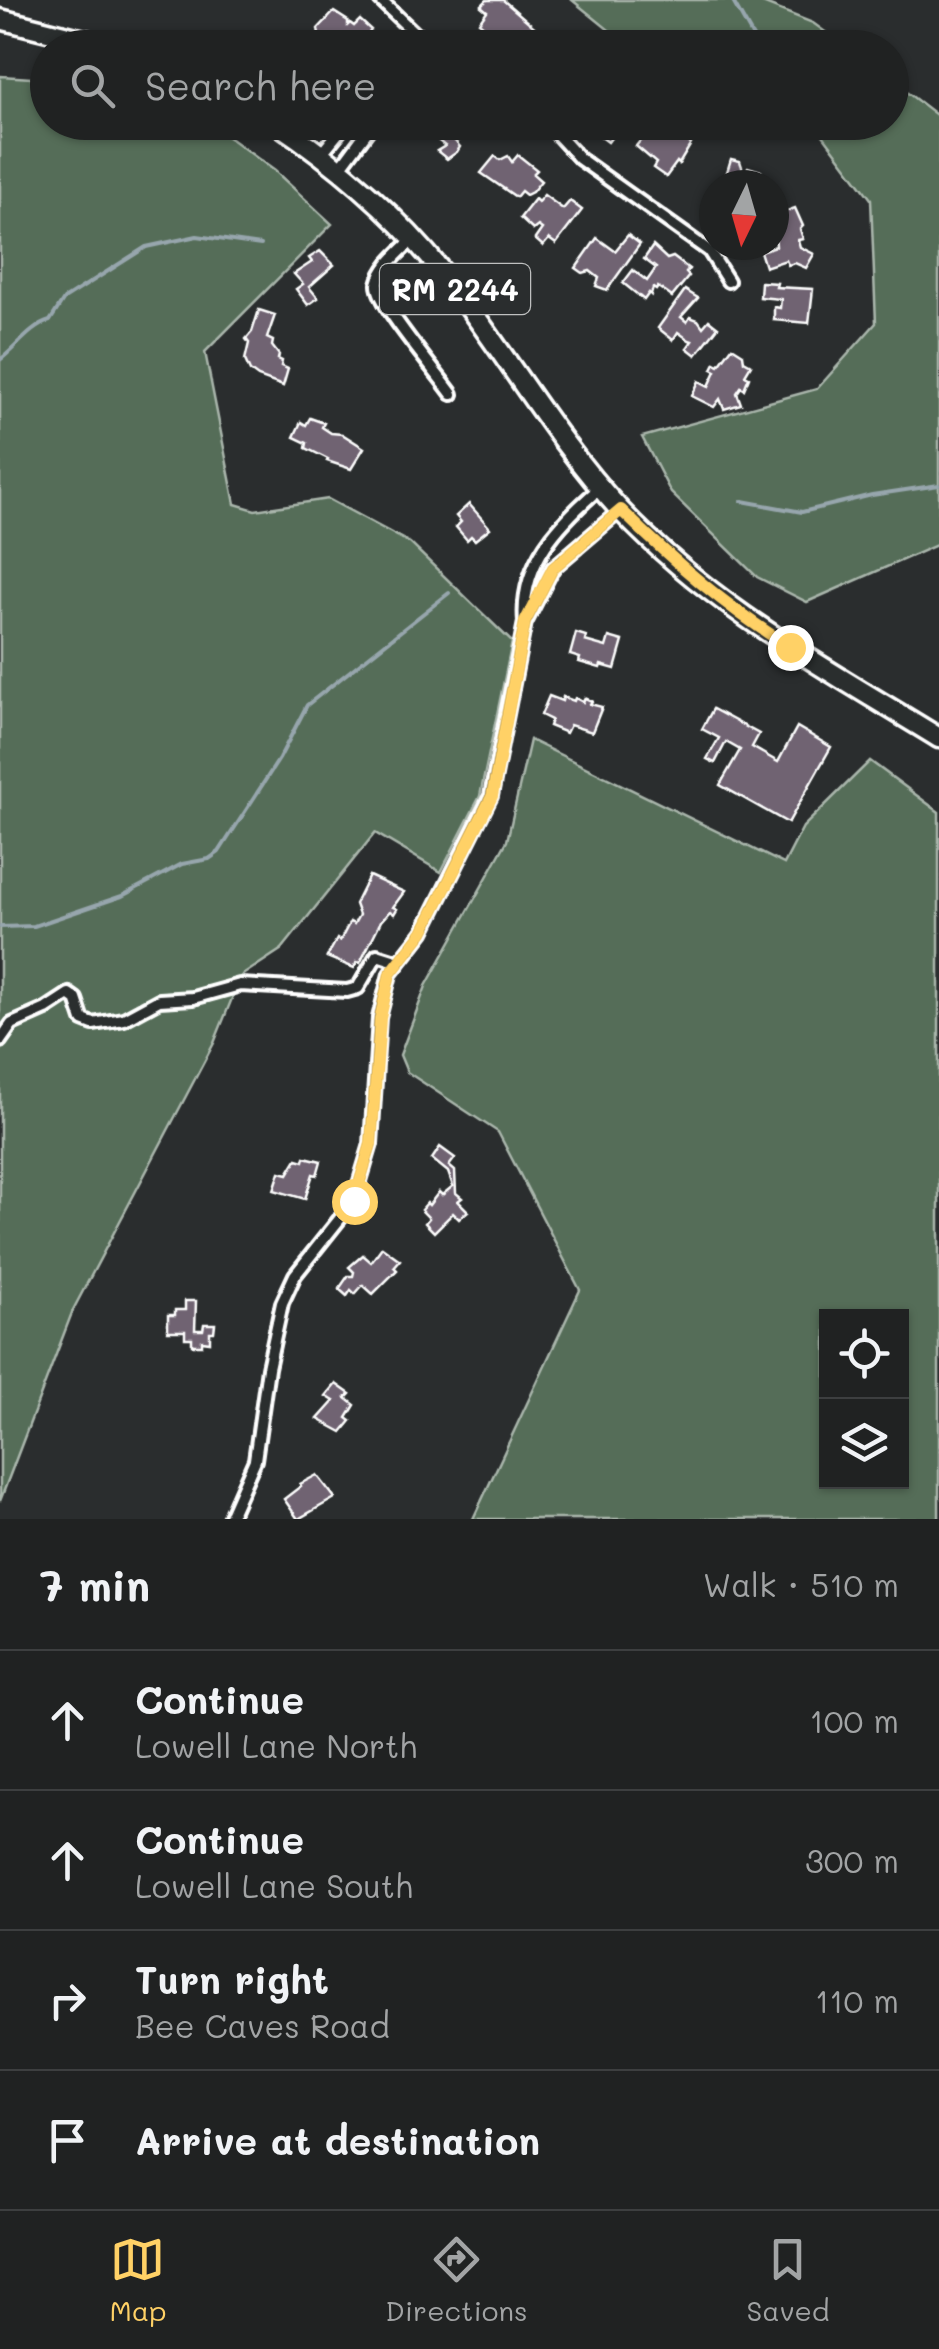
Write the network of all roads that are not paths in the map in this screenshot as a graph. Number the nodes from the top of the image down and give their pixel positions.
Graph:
1 (380, 0) edge
2 (0, 19) edge
3 (44, 30) edge
4 (413, 30) edge
5 (301, 140) edge
6 (332, 140) edge
7 (361, 140) edge
8 (563, 140) edge
9 (321, 154) junction
10 (340, 168) junction
11 (412, 240) junction
12 (728, 281) dead end
13 (452, 394) dead end
14 (601, 487) junction
15 (621, 510) junction
16 (525, 622) junction
17 (939, 738) edge
18 (399, 962) junction
19 (0, 1040) edge
20 (229, 1519) edge

1 - 4 street
2 - 3 main road
5 - 9 main road, RM 2244
6 - 9 street
7 - 10 street
8 - 12 street
9 - 10 main road, RM 2244
10 - 11 main road, RM 2244
11 - 13 street
11 - 14 main road, RM 2244
14 - 15 main road, RM 2244
14 - 16 street
15 - 16 street
15 - 17 main road, RM 2244
16 - 18 street
18 - 19 street
18 - 20 street

